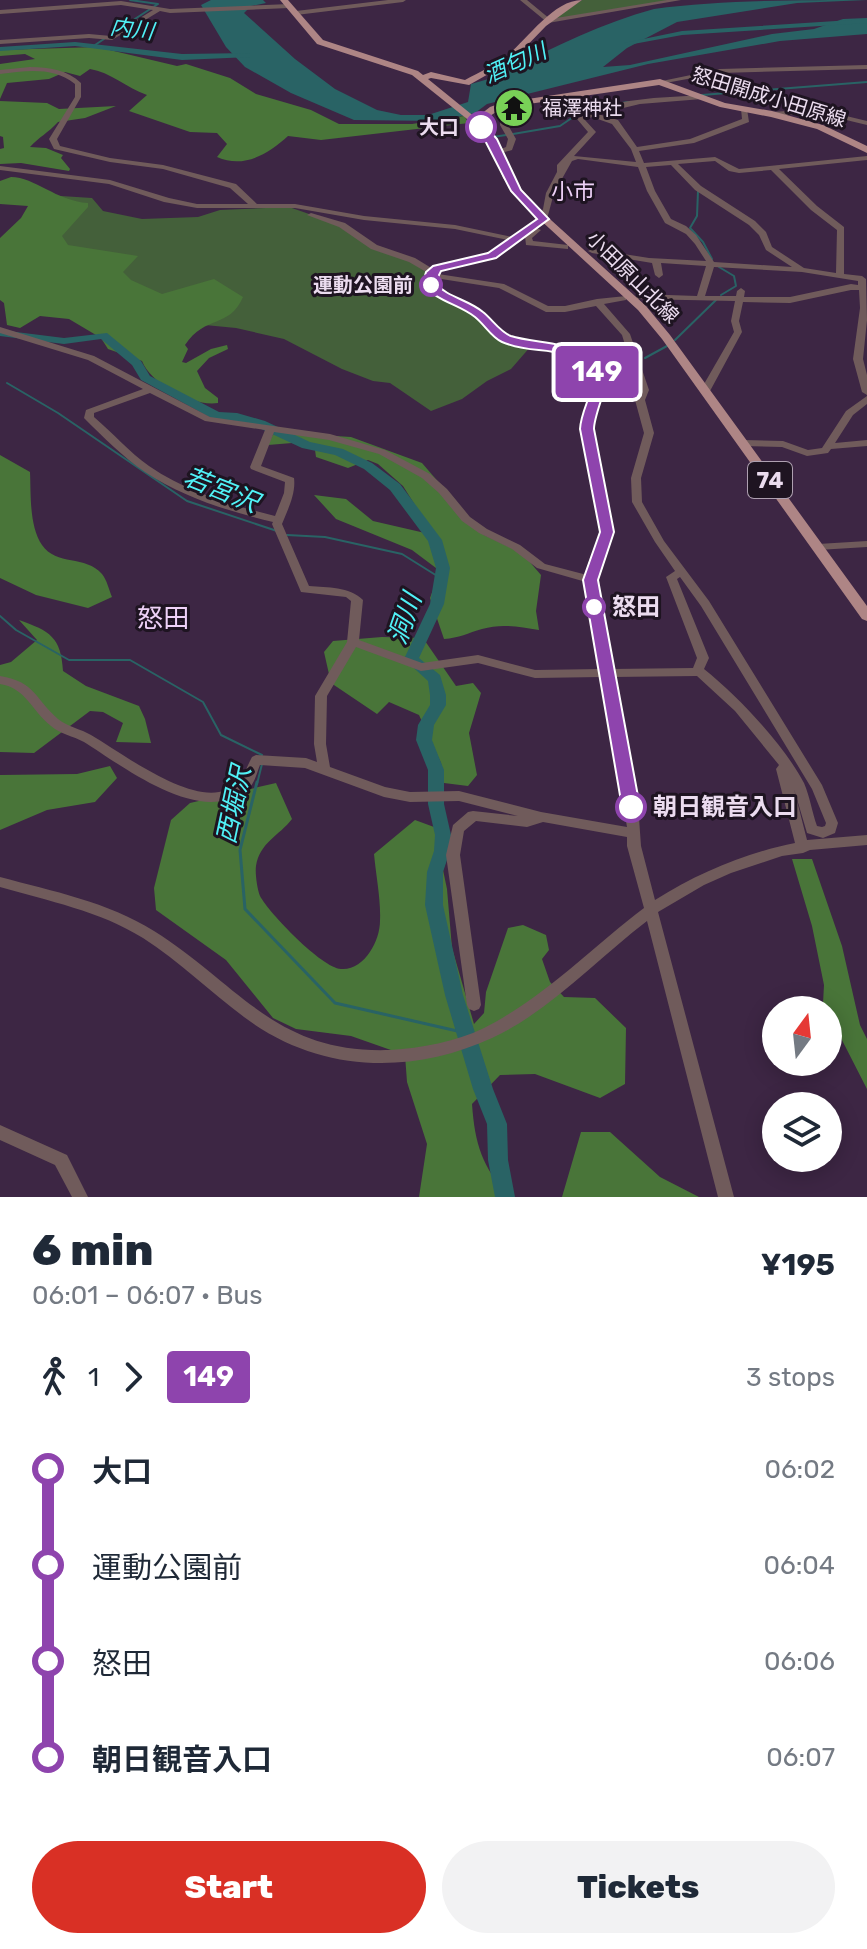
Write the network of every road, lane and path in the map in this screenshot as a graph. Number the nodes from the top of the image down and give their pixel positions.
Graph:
1 (403, 0) edge
2 (523, 0) edge
3 (578, 0) edge
4 (678, 0) edge
5 (123, 1) edge
6 (287, 6) edge
7 (159, 9) junction
8 (0, 12) edge
9 (548, 20) junction
10 (0, 42) edge
11 (867, 67) edge
12 (0, 72) edge
13 (422, 78) junction
14 (660, 82) junction
15 (697, 96) junction
16 (501, 106) junction
17 (744, 109) junction
18 (590, 114) junction
19 (772, 114) junction
20 (473, 120) junction
21 (867, 123) edge
22 (635, 149) junction
23 (867, 150) edge
24 (498, 152) junction
25 (867, 158) edge
26 (672, 162) junction
27 (642, 165) junction
28 (0, 168) edge
29 (563, 168) junction
30 (773, 168) junction
31 (256, 206) junction
32 (293, 206) junction
33 (542, 218) junction
34 (513, 239) junction
35 (565, 247) dead end
36 (592, 251) dead end
37 (656, 260) junction
38 (711, 263) junction
39 (802, 270) junction
40 (431, 274) junction
41 (840, 274) junction
42 (659, 275) dead end
43 (865, 287) edge
44 (701, 296) junction
45 (741, 296) junction
46 (640, 297) dead end
47 (623, 298) dead end
48 (597, 302) junction
49 (0, 330) edge
50 (151, 389) junction
51 (705, 391) junction
52 (867, 392) edge
53 (867, 399) edge
54 (270, 429) junction
55 (743, 443) junction
56 (867, 443) edge
57 (831, 446) junction
58 (278, 520) junction
59 (867, 544) edge
60 (818, 547) junction
61 (682, 572) junction
62 (591, 580) junction
63 (867, 616) edge
64 (353, 642) junction
65 (697, 672) junction
66 (607, 674) junction
67 (0, 680) edge
68 (777, 757) junction
69 (324, 770) junction
70 (541, 817) junction
71 (633, 833) junction
72 (867, 840) edge
73 (808, 847) junction
74 (0, 882) edge
75 (651, 910) junction
76 (474, 1005) dead end
77 (1, 1135) edge
78 (80, 1197) edge
79 (726, 1197) edge

1 - 6 street
2 - 9 street
3 - 9 main road
4 - 9 street
5 - 7 street
5 - 8 street
6 - 7 street
6 - 13 main road, 小田原山北線 / 74
7 - 10 street
9 - 13 main road
11 - 14 street
12 - 31 street
13 - 20 main road, 小田原山北線 / 74
14 - 15 main road, 怒田開成小田原線
14 - 16 main road, 怒田開成小田原線
15 - 17 main road, 怒田開成小田原線
15 - 18 street
16 - 20 main road, 怒田開成小田原線
16 - 24 street
17 - 19 main road, 怒田開成小田原線
17 - 22 street
18 - 22 street
18 - 29 street
19 - 21 street
19 - 23 main road, 怒田開成小田原線
20 - 24 main road, 小田原山北線 / 74
22 - 27 street
24 - 33 main road, 小田原山北線 / 74
25 - 30 street
26 - 27 street
26 - 30 street
26 - 39 street
27 - 29 street
27 - 38 street
28 - 31 street
29 - 33 street
30 - 41 street
31 - 32 street
32 - 34 street
32 - 40 street
33 - 34 street
33 - 35 street
33 - 51 main road, 小田原山北線 / 74
34 - 40 street
36 - 37 street
37 - 38 street
37 - 42 street
38 - 39 street
38 - 44 street
39 - 41 street
40 - 48 street
40 - 62 street
41 - 43 street
43 - 45 street
43 - 52 street
44 - 45 street
44 - 46 street
45 - 51 street
47 - 48 street
48 - 61 street
49 - 50 street
50 - 54 street
50 - 58 street
51 - 55 main road, 小田原山北線 / 74
53 - 57 street
54 - 58 street
54 - 62 street
55 - 57 street
55 - 60 main road, 小田原山北線 / 74
56 - 57 street
58 - 64 street
59 - 60 street
60 - 63 main road, 小田原山北線 / 74
61 - 65 street
61 - 68 street
62 - 66 street
64 - 66 street
64 - 69 street
65 - 66 street
65 - 68 street
66 - 71 street
67 - 69 street
68 - 73 street
69 - 70 street
70 - 71 street
70 - 76 street
71 - 75 street
72 - 73 street
73 - 75 street
74 - 75 street
75 - 79 street
77 - 78 street

